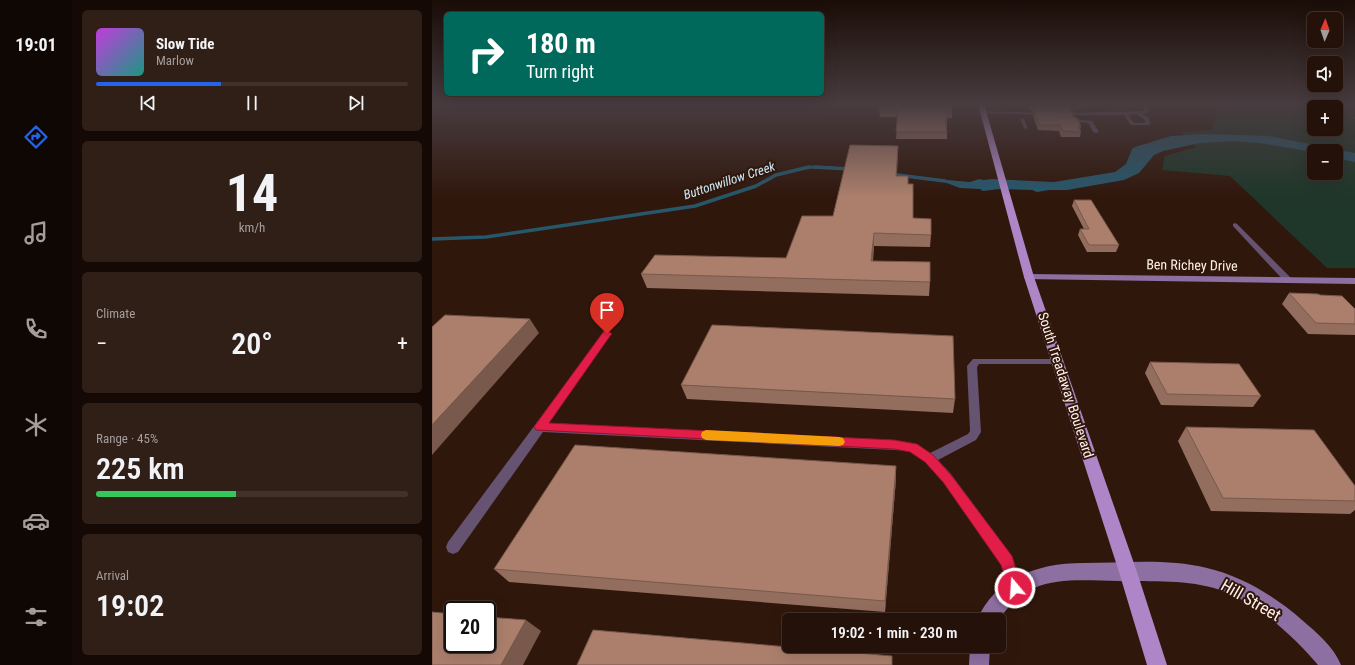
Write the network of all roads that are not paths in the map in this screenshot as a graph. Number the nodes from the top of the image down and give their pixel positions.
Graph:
1 (990, 135) edge
2 (1235, 225) dead end
3 (1030, 277) junction
4 (1288, 280) junction
5 (1355, 281) edge
6 (607, 334) dead end
7 (1057, 361) junction
8 (540, 427) junction
9 (929, 459) junction
10 (453, 547) dead end
11 (1128, 572) junction
12 (1015, 588) junction
13 (991, 613) edge
14 (980, 653) edge
15 (979, 665) edge
16 (1157, 665) edge
17 (1331, 665) edge

1 - 3 main road, South Treadaway Boulevard
2 - 4 lane
3 - 4 street, Ben Richey Drive
3 - 7 main road, South Treadaway Boulevard
4 - 5 street, Ben Richey Drive
6 - 8 lane
7 - 9 lane
7 - 11 main road, South Treadaway Boulevard
8 - 9 lane
8 - 10 lane
9 - 12 lane
11 - 12 street, Hill Street
11 - 16 main road, South Treadaway Boulevard
11 - 17 street, Hill Street
12 - 13 street, Hill Street
14 - 15 street

